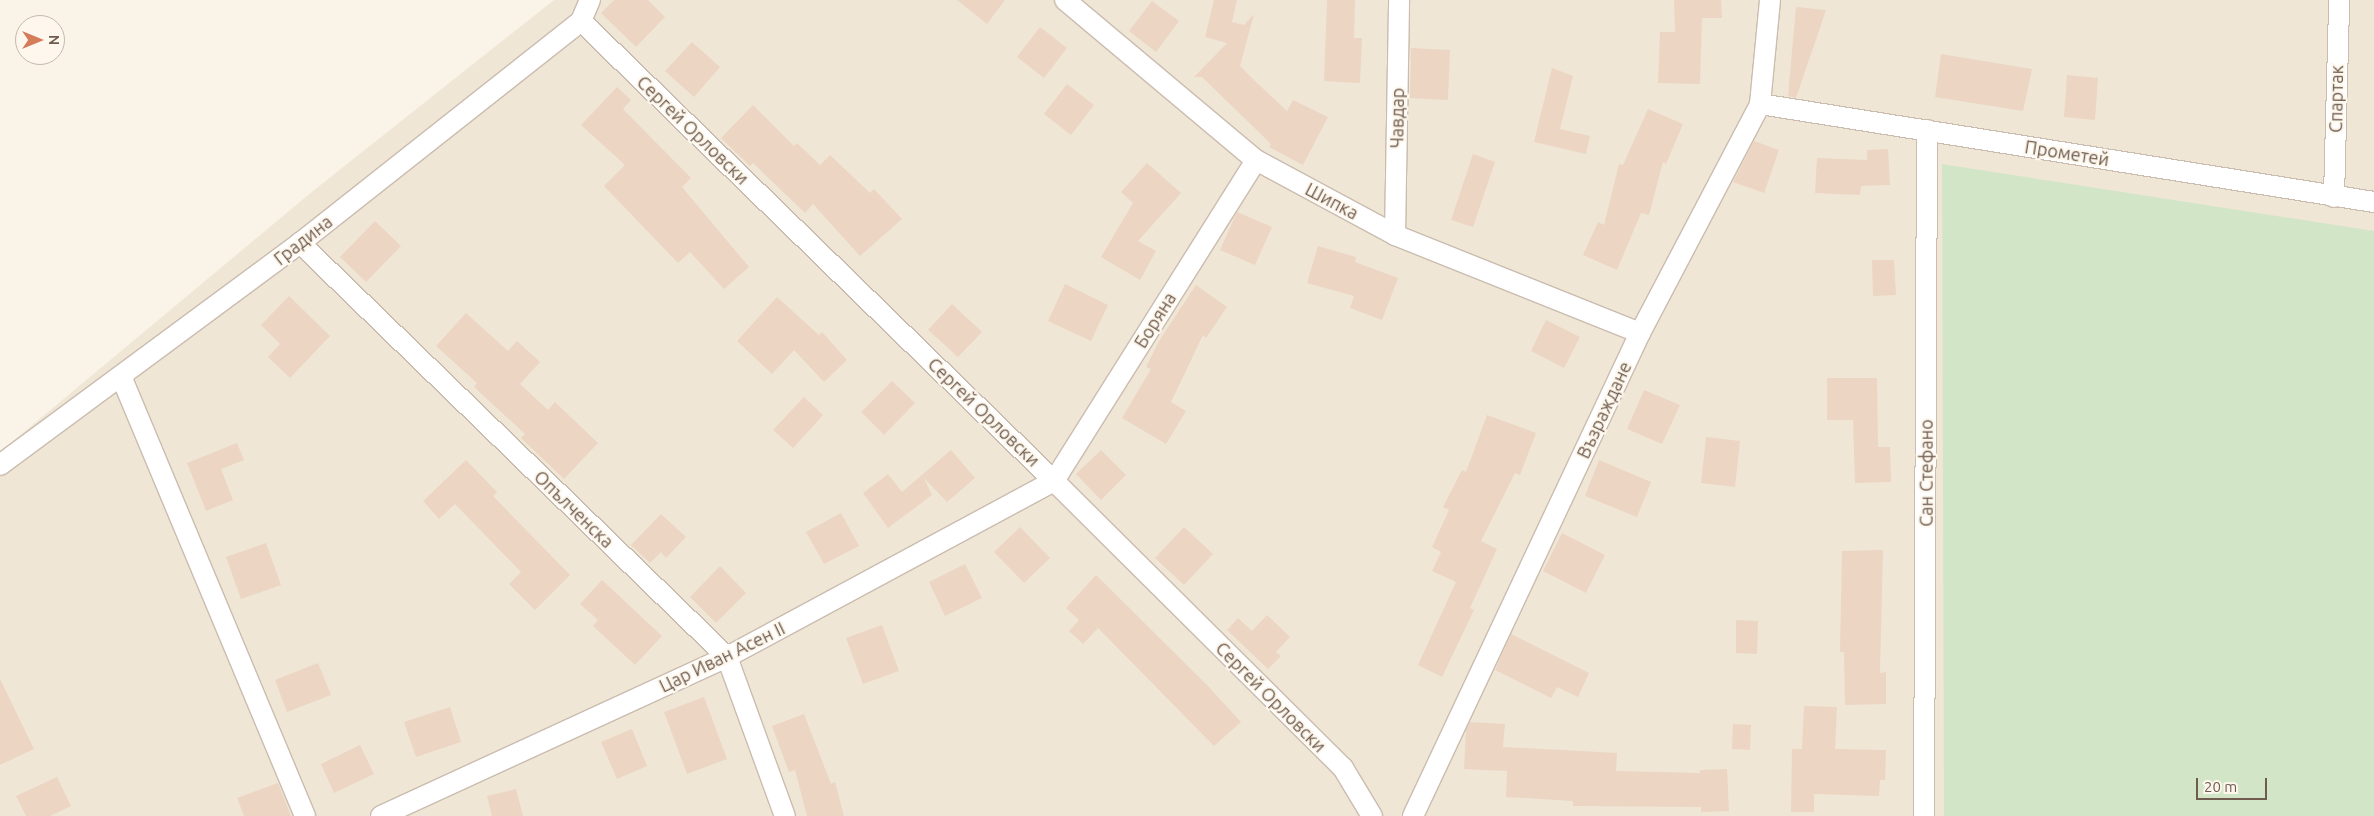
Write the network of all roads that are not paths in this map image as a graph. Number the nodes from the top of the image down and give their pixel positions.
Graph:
1 (590, 0) edge
2 (1065, 0) edge
3 (1399, 0) edge
4 (1770, 0) edge
5 (2339, 0) edge
6 (581, 20) junction
7 (1760, 104) junction
8 (1927, 130) junction
9 (1256, 160) junction
10 (2334, 198) junction
11 (2374, 202) edge
12 (1395, 235) junction
13 (300, 243) junction
14 (1640, 333) junction
15 (121, 376) junction
16 (0, 465) edge
17 (1054, 481) junction
18 (728, 657) junction
19 (305, 816) edge
20 (381, 816) edge
21 (785, 816) edge
22 (1372, 816) edge
23 (1413, 816) edge
24 (1924, 816) edge

1 - 6 street, Градина
2 - 9 street, Шипка
3 - 12 street, Чавдар
4 - 7 street, Възраждане
5 - 10 street, Спартак
6 - 13 street, Градина
6 - 17 street, Сергей Орловски
7 - 8 street, Прометей
7 - 14 street, Възраждане
8 - 10 street, Прометей
8 - 24 street, Сан Стефано
9 - 12 street, Шипка
9 - 17 street, Боряна
10 - 11 street, Прометей
12 - 14 street, Шипка
13 - 15 street, Градина
13 - 18 street, Опълченска
14 - 23 street, Възраждане
15 - 16 street, Градина
15 - 19 street
17 - 18 street, Цар Иван Асен II
17 - 22 street, Сергей Орловски
18 - 20 street, Цар Иван Асен II
18 - 21 street, Опълченска

